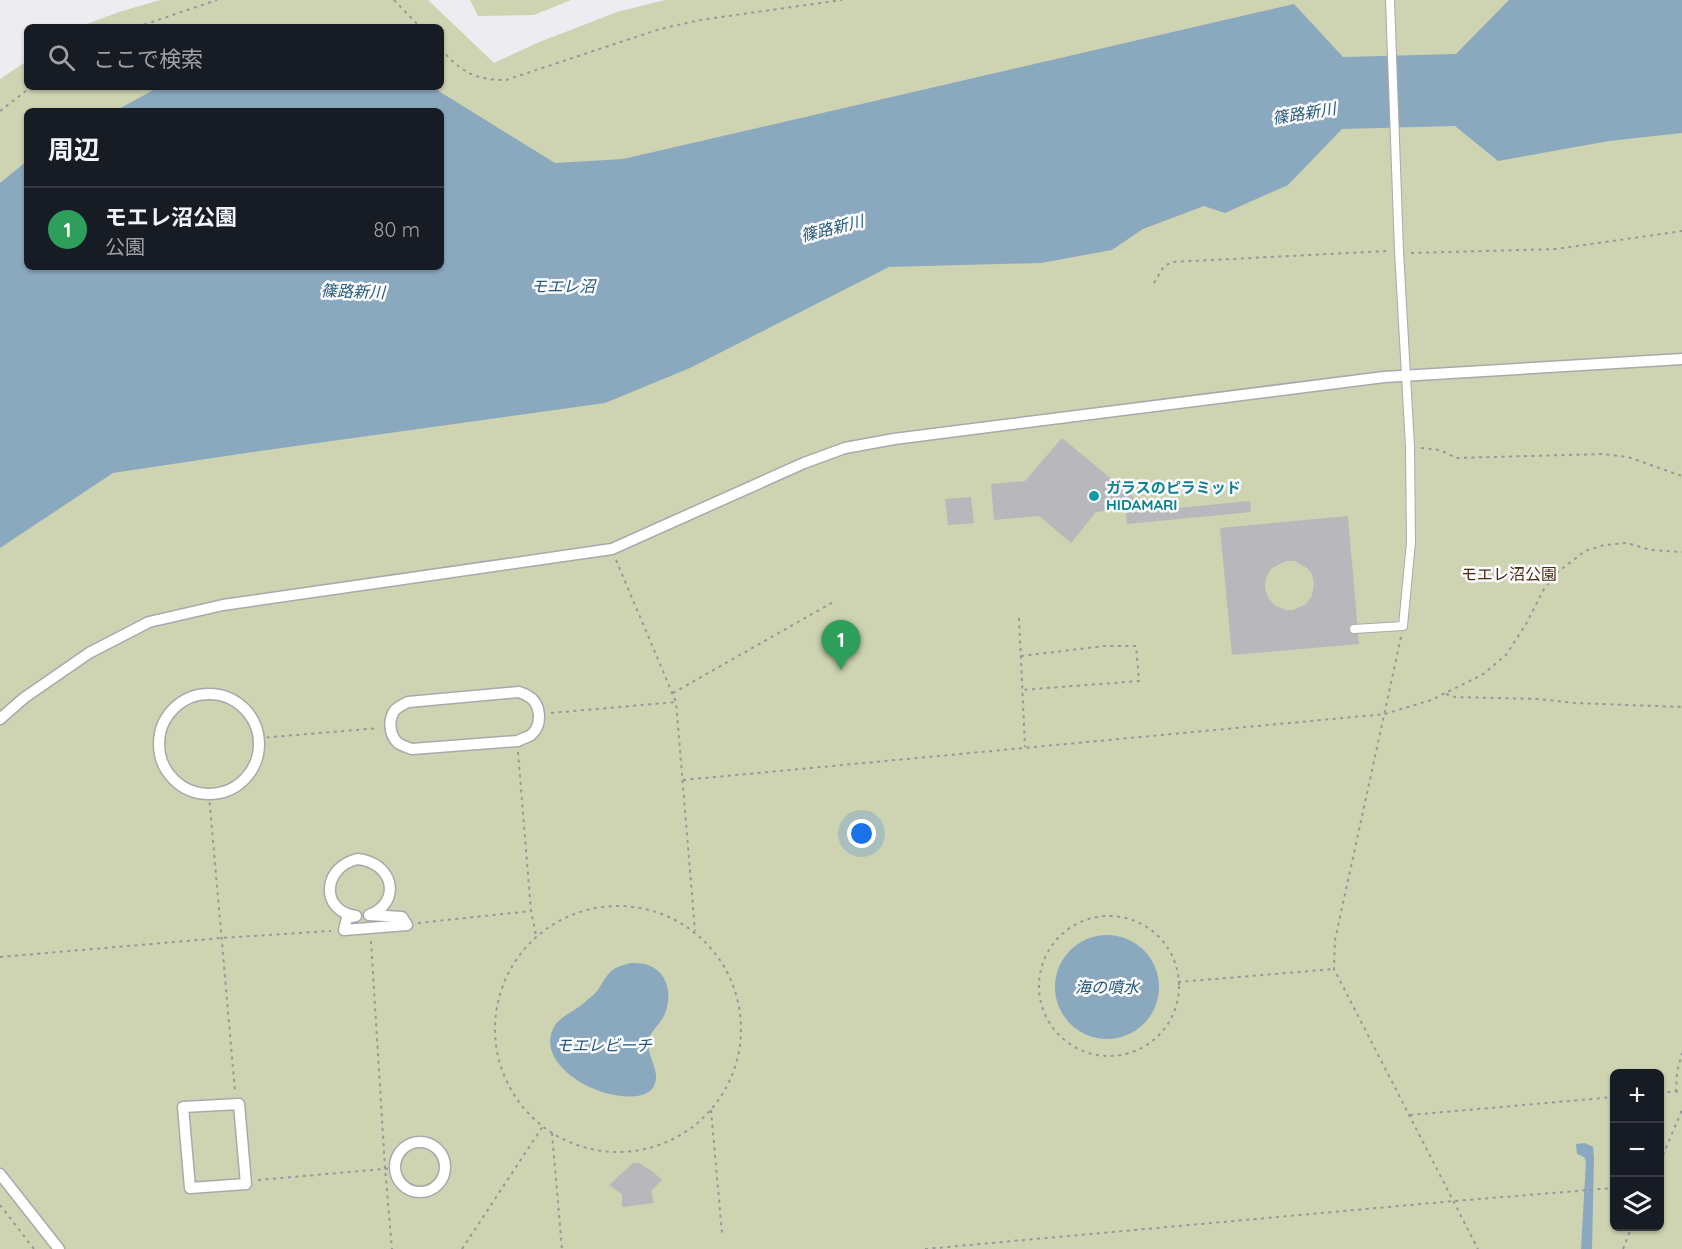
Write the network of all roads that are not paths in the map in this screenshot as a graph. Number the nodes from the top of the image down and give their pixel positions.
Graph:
1 (1390, 0) edge
2 (1682, 359) edge
3 (1405, 375) junction
4 (1354, 629) dead end
5 (0, 719) edge
6 (518, 741) joint
7 (209, 795) joint
8 (344, 930) joint
9 (390, 1168) joint
10 (0, 1174) edge
11 (246, 1181) joint
12 (58, 1249) edge

1 - 3 lane
2 - 3 street
3 - 4 lane
3 - 5 street
6 - 6 street
7 - 7 street
8 - 8 street
9 - 9 street
10 - 12 street
11 - 11 street

